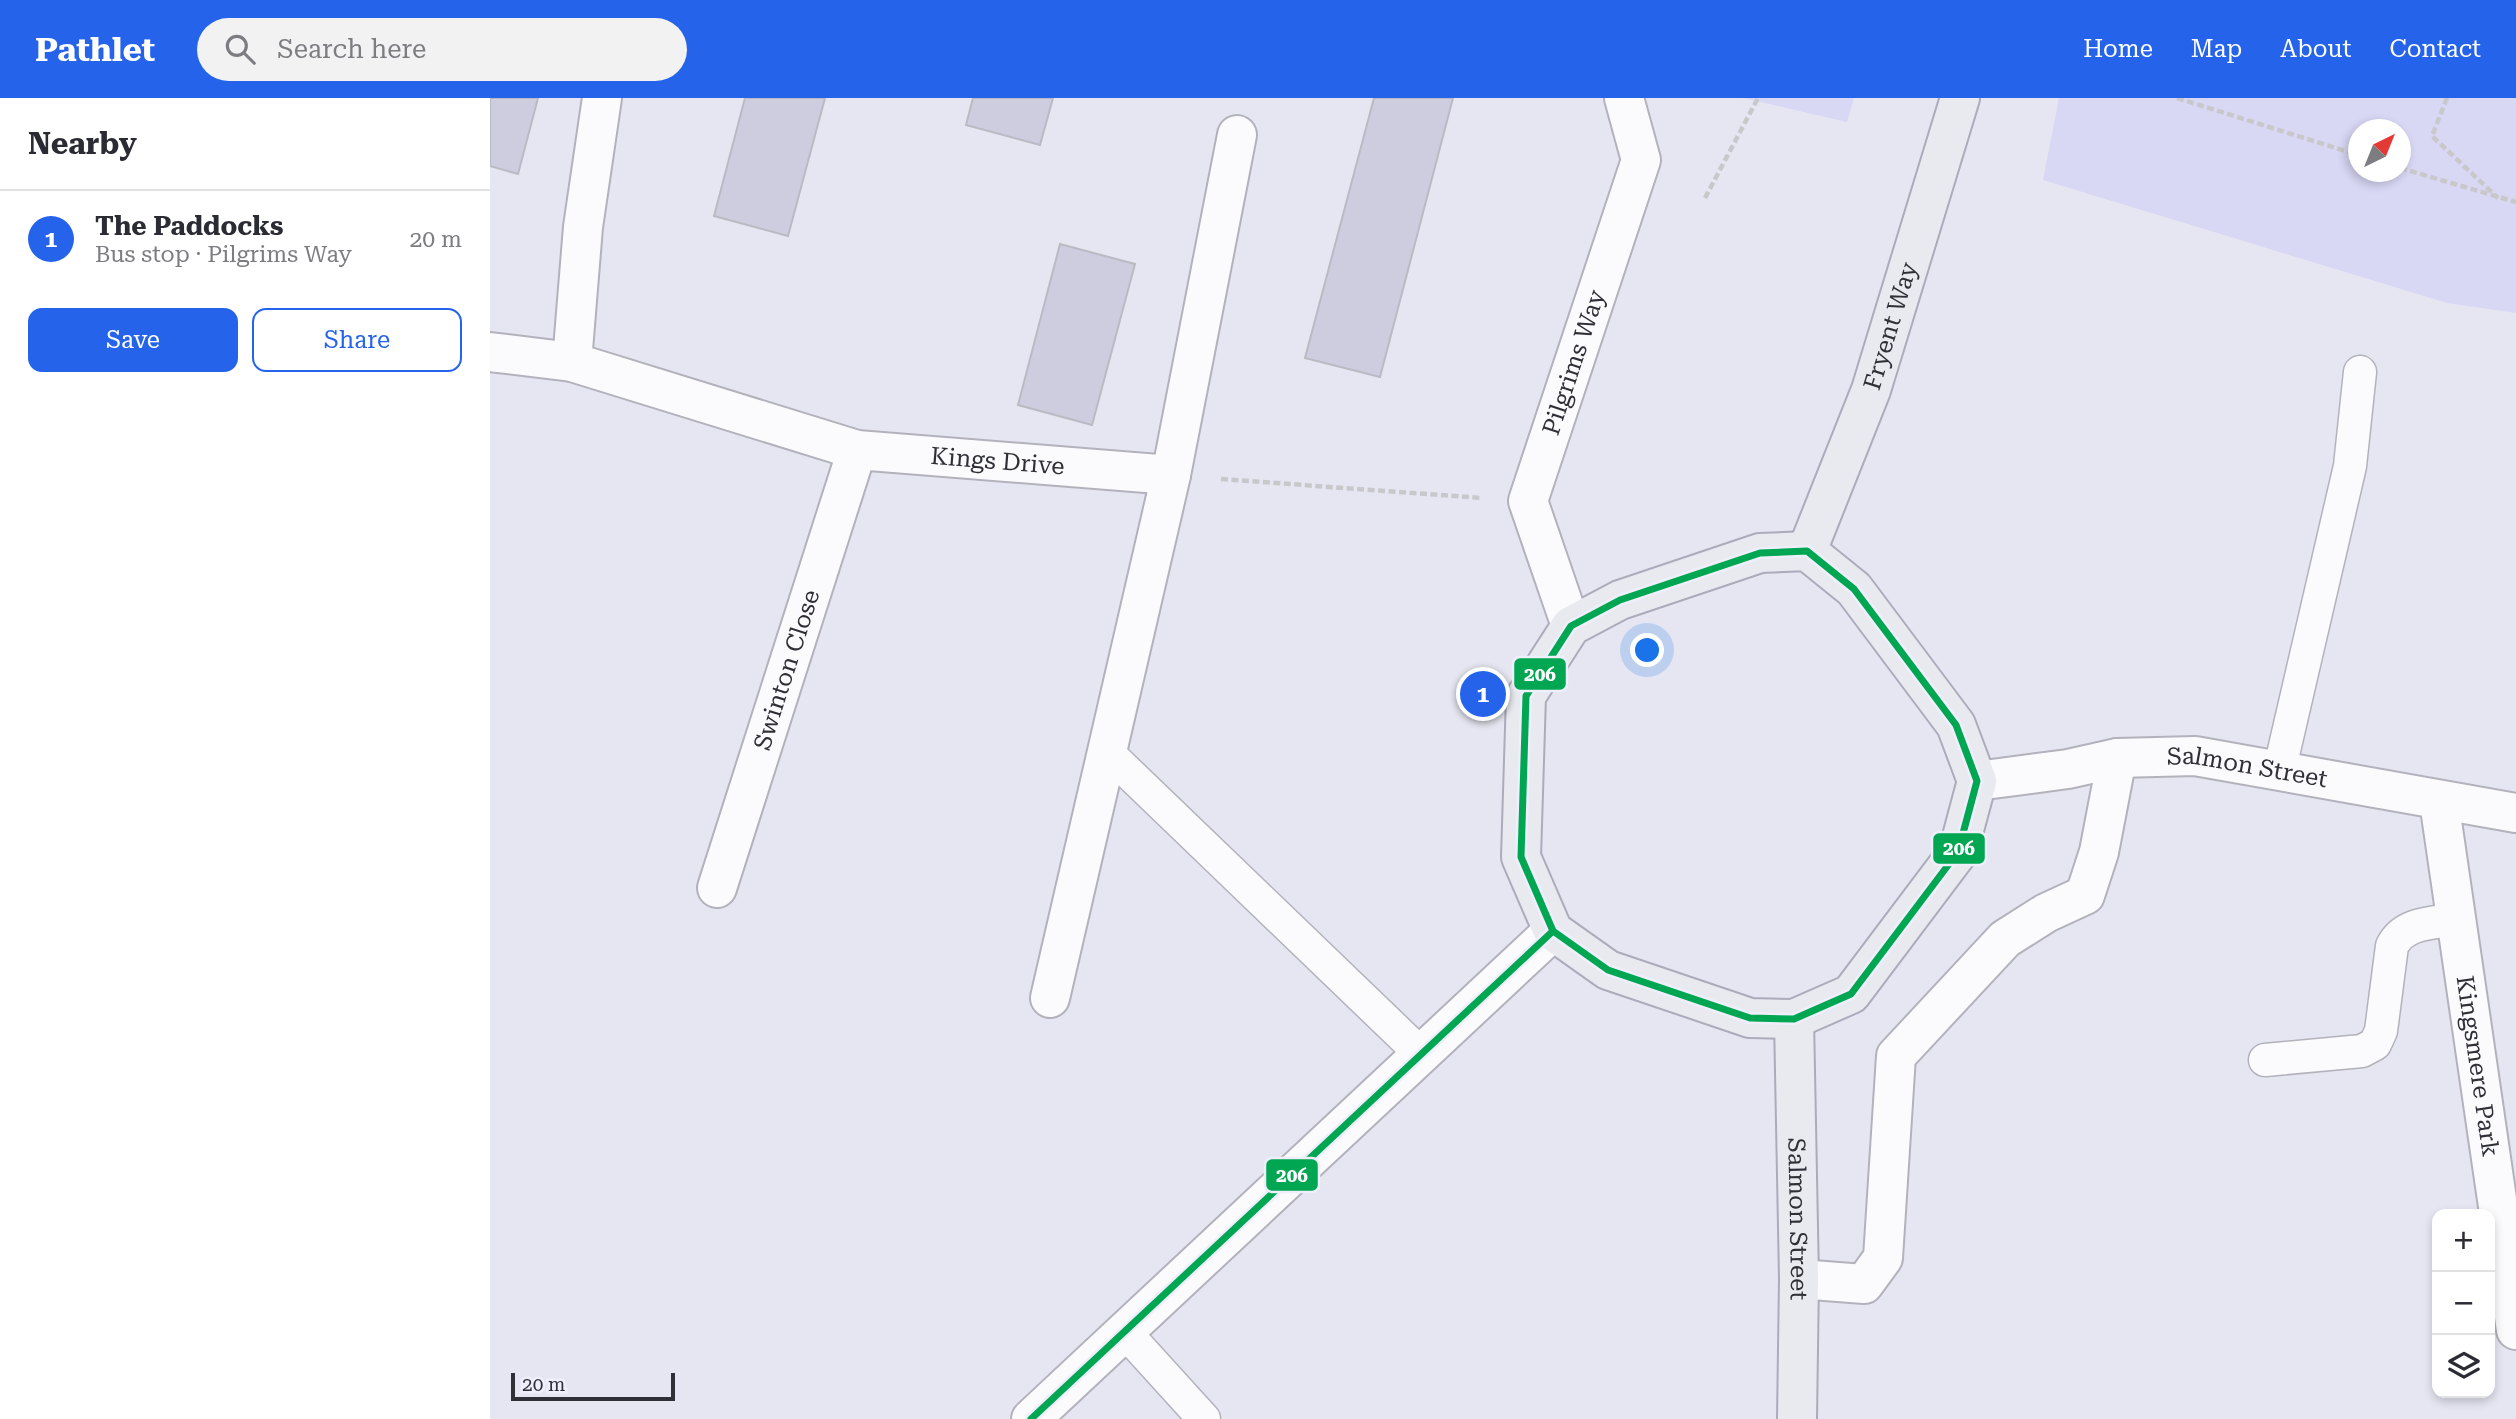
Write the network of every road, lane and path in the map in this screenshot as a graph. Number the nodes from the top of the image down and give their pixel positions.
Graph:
1 (602, 98) edge
2 (1624, 98) edge
3 (1758, 98) edge
4 (1960, 98) edge
5 (2177, 98) edge
6 (2447, 98) edge
7 (1237, 135) dead end
8 (2348, 152) edge
9 (2411, 171) edge
10 (1705, 198) dead end
11 (2498, 198) junction
12 (2516, 202) edge
13 (490, 352) edge
14 (572, 362) junction
15 (2360, 372) dead end
16 (857, 450) junction
17 (1171, 475) junction
18 (1528, 501) junction
19 (1807, 551) junction
20 (1571, 626) junction
21 (1107, 752) junction
22 (2117, 758) junction
23 (2279, 772) junction
24 (1977, 781) junction
25 (2440, 801) junction
26 (2516, 813) edge
27 (717, 888) dead end
28 (2457, 919) junction
29 (1553, 932) junction
30 (1050, 998) dead end
31 (1794, 1019) junction
32 (1422, 1055) junction
33 (2265, 1060) dead end
34 (1799, 1279) junction
35 (2516, 1330) edge
36 (1125, 1332) junction
37 (1031, 1419) edge
38 (1205, 1419) edge
39 (1797, 1419) edge

1 - 14 street
2 - 18 street, Pilgrims Way
3 - 10 path
4 - 19 main road, Fryent Way
5 - 8 path
6 - 11 path
7 - 17 street
9 - 11 path
11 - 12 path
13 - 14 street, Kings Drive
14 - 16 street, Kings Drive
15 - 23 lane
16 - 17 street, Kings Drive
16 - 27 street, Swinton Close
17 - 18 path
17 - 21 street
18 - 20 street
19 - 20 main road
19 - 24 main road
20 - 29 main road
21 - 30 street
21 - 32 lane
22 - 23 street, Salmon Street
22 - 24 street, Salmon Street
22 - 34 street
23 - 25 street, Salmon Street
24 - 31 main road
25 - 26 street, Salmon Street
25 - 28 street, Kingsmere Park
28 - 33 lane
28 - 35 street, Kingsmere Park
29 - 31 main road
29 - 32 street
31 - 34 main road, Salmon Street
32 - 36 street
34 - 39 main road, Salmon Street
36 - 37 street
36 - 38 lane

